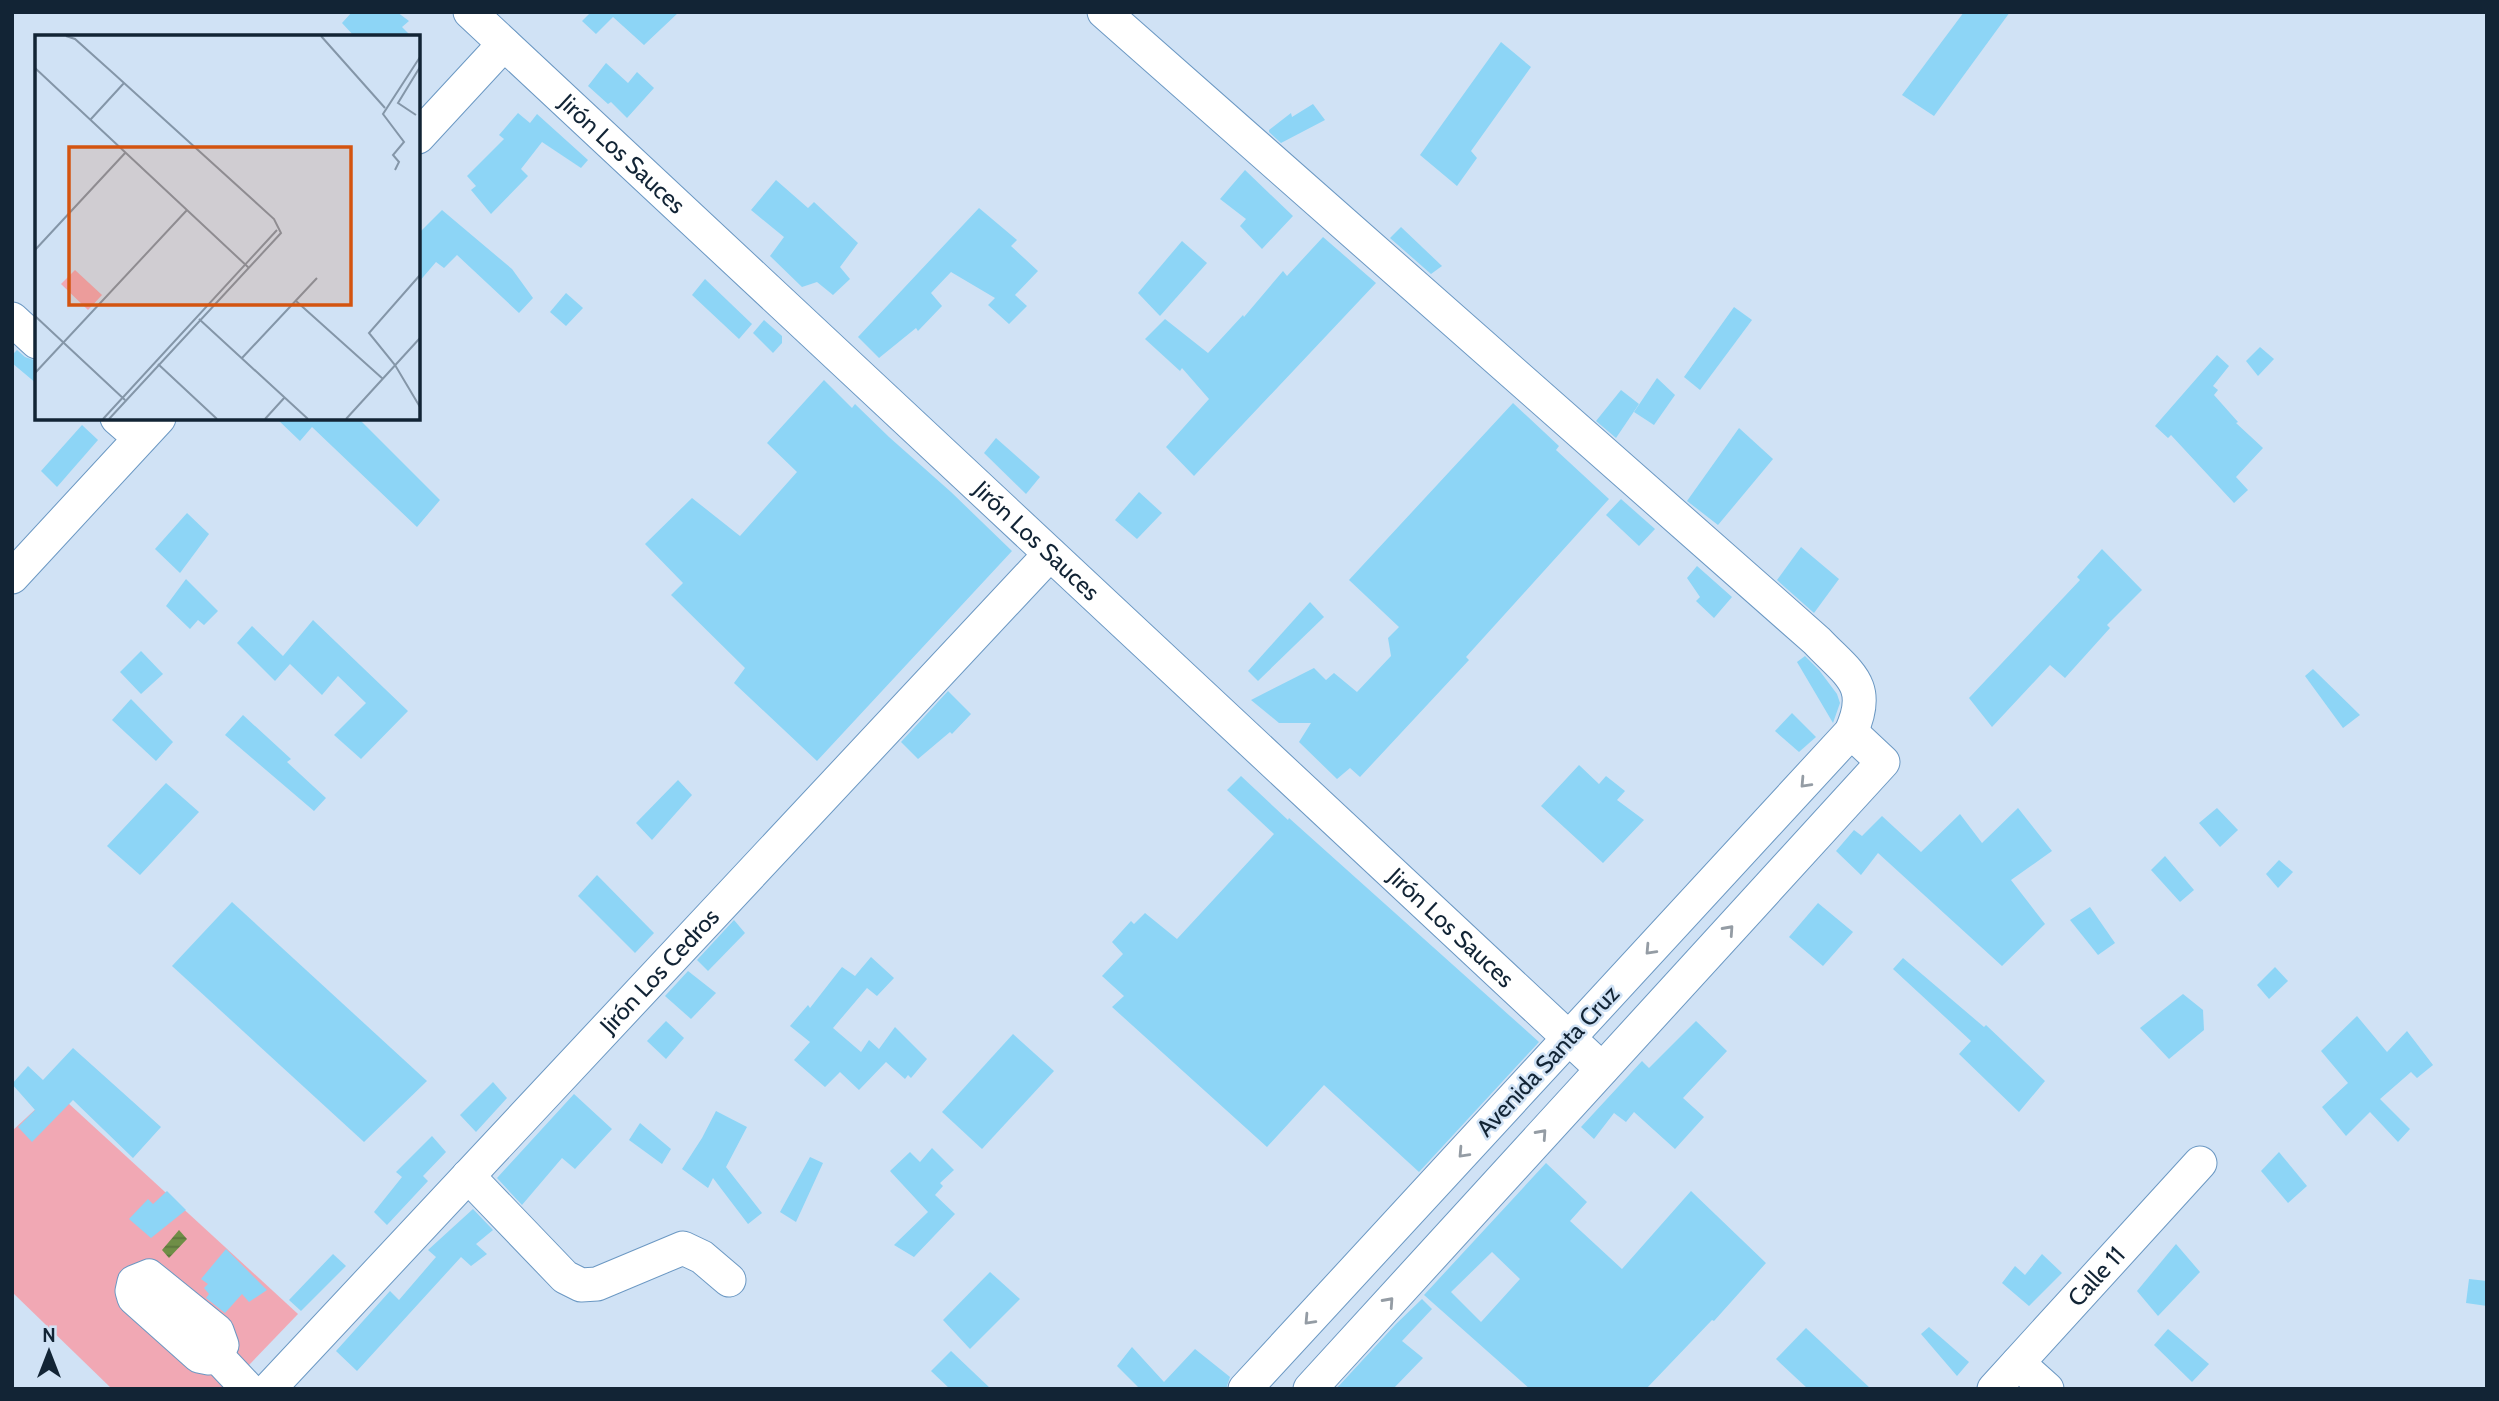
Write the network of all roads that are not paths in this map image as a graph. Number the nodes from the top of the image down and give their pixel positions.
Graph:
1 (470, 12) edge
2 (1104, 12) edge
3 (504, 44) junction
4 (420, 135) edge
5 (12, 319) edge
6 (35, 340) edge
7 (139, 425) edge
8 (1050, 554) junction
9 (12, 577) edge
10 (1851, 733) junction
11 (1569, 1038) junction
12 (1602, 1069) junction
13 (2200, 1163) dead end
14 (468, 1176) junction
15 (729, 1280) dead end
16 (216, 1355) dead end
17 (2018, 1363) junction
18 (247, 1389) edge
19 (270, 1389) edge
20 (1245, 1389) edge
21 (1310, 1389) edge
22 (1994, 1389) edge
23 (2047, 1389) edge

1 - 3 street, Jirón Los Sauces
2 - 10 street
3 - 4 street
3 - 8 street, Jirón Los Sauces
5 - 6 street
7 - 9 street
8 - 11 street, Jirón Los Sauces
8 - 14 street, Jirón Los Cedros
10 -> 11 street, Avenida Santa Cruz
12 -> 10 street, Avenida Santa Cruz
11 - 12 street, Jirón Los Sauces
11 -> 20 street, Avenida Santa Cruz
21 -> 12 street, Avenida Santa Cruz
13 - 17 street, Calle 11
14 - 15 street
14 - 19 street, Jirón Los Cedros
16 - 18 street
17 - 22 street, Calle 11
17 - 23 street

